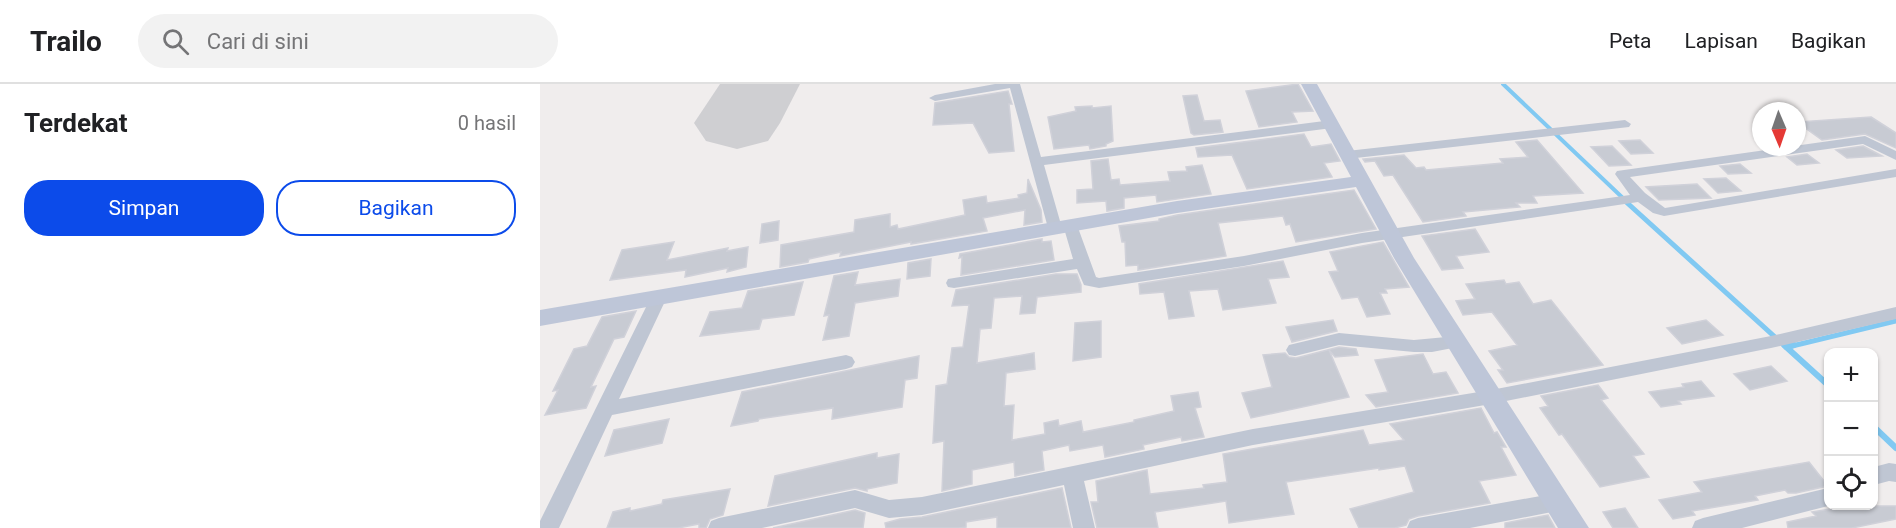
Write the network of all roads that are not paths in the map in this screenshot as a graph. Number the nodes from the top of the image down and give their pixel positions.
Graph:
1 (1014, 84) edge
2 (1309, 84) edge
3 (935, 98) dead end
4 (1332, 124) junction
5 (1625, 124) dead end
6 (1347, 154) junction
7 (1896, 156) edge
8 (1035, 162) junction
9 (1896, 173) edge
10 (1362, 181) junction
11 (1630, 199) junction
12 (1062, 227) junction
13 (1391, 234) junction
14 (1082, 263) junction
15 (954, 283) dead end
16 (659, 297) junction
17 (1896, 313) edge
18 (540, 318) edge
19 (1457, 342) junction
20 (1295, 350) dead end
21 (846, 362) dead end
22 (1491, 397) junction
23 (605, 409) junction
24 (1896, 473) edge
25 (1072, 474) junction
26 (1878, 475) edge
27 (1824, 498) edge
28 (1557, 502) junction
29 (548, 528) edge
30 (719, 528) edge
31 (1084, 528) edge
32 (1418, 528) edge
33 (1574, 528) edge
34 (1703, 528) edge

1 - 3 street
1 - 8 street
2 - 4 street
4 - 6 street
4 - 8 street
5 - 6 street
6 - 10 street
7 - 11 street
8 - 12 street
9 - 11 street
10 - 12 street
10 - 13 street
11 - 13 street
12 - 14 street
12 - 16 street
13 - 14 street
13 - 19 street
14 - 15 street
16 - 18 street
16 - 23 street
17 - 22 street
19 - 20 street
19 - 22 street
21 - 23 street
22 - 25 street
22 - 28 street
23 - 29 street
24 - 26 street
25 - 30 street
25 - 31 street
27 - 34 street
28 - 32 street
28 - 33 street

